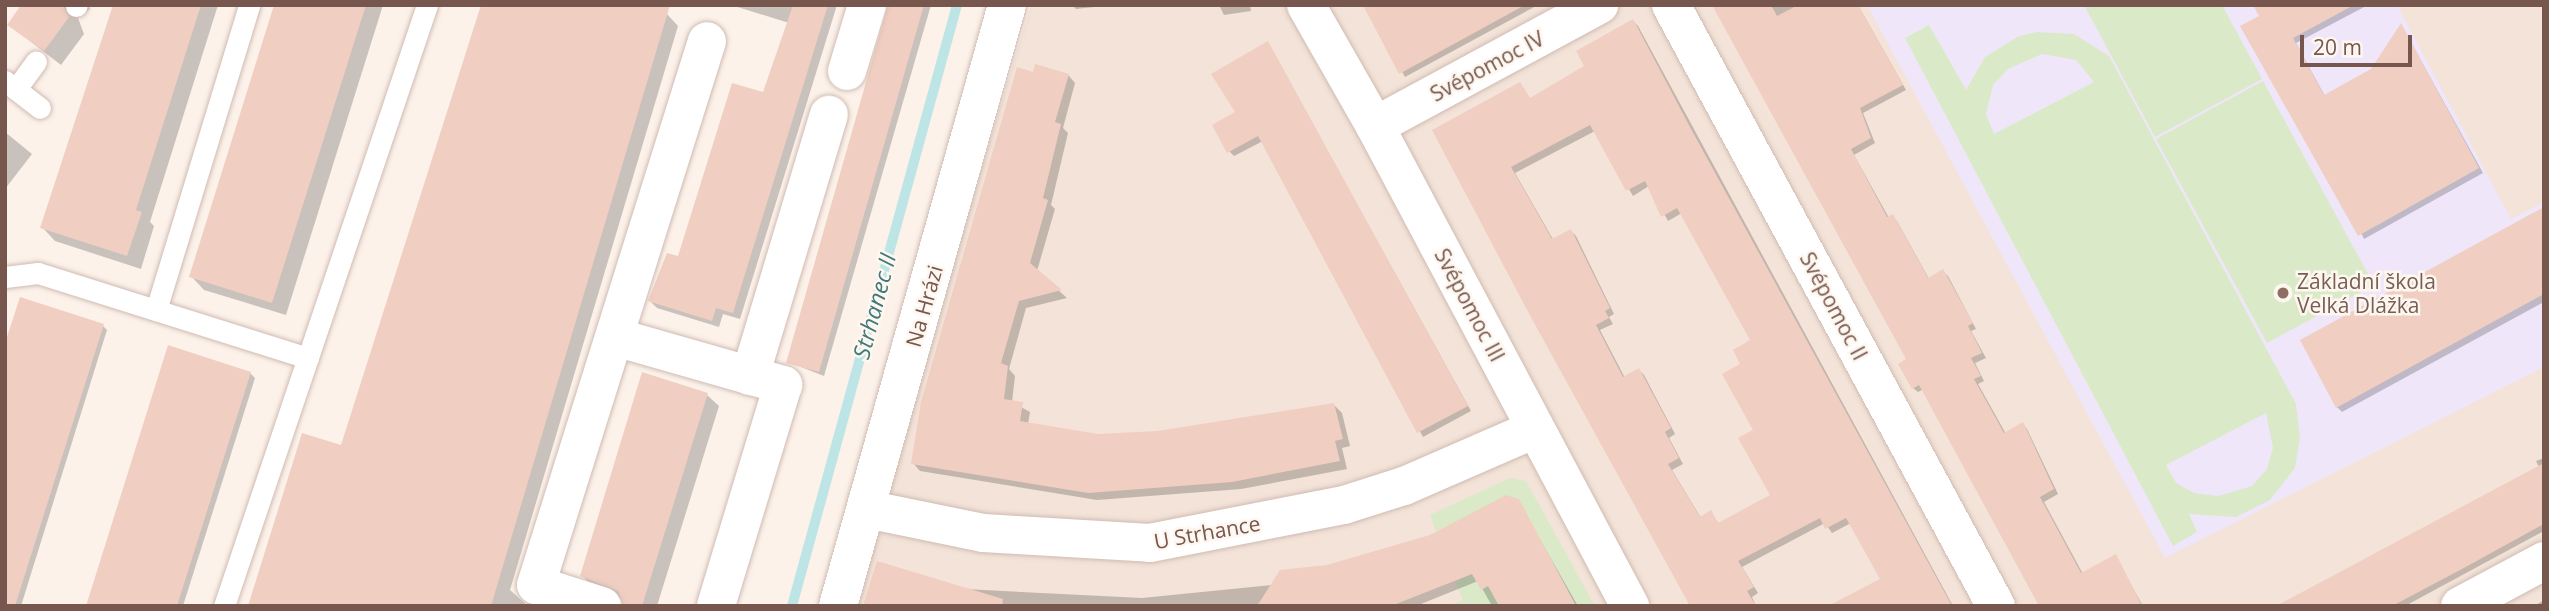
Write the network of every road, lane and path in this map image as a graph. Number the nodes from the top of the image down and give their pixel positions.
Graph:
1 (249, 5) edge
2 (427, 5) edge
3 (867, 5) edge
4 (1007, 5) edge
5 (1306, 5) edge
6 (1599, 5) edge
7 (1671, 5) edge
8 (707, 41) dead end
9 (36, 61) dead end
10 (847, 71) dead end
11 (11, 85) edge
12 (40, 108) dead end
13 (829, 115) dead end
14 (1375, 126) junction
15 (5, 277) edge
16 (156, 310) junction
17 (615, 337) junction
18 (308, 358) junction
19 (750, 376) junction
20 (1535, 429) junction
21 (866, 509) junction
22 (2544, 561) edge
23 (224, 606) edge
24 (603, 606) edge
25 (716, 606) edge
26 (838, 606) edge
27 (1630, 606) edge
28 (1996, 606) edge
29 (2460, 606) edge

1 - 16 lane
2 - 18 lane
3 - 10 street
4 - 21 street, Na Hrázi
5 - 14 street, Svépomoc III
6 - 14 street, Svépomoc IV
7 - 28 street, Svépomoc II
8 - 17 street
9 - 11 lane
11 - 12 lane
13 - 19 street
14 - 20 street, Svépomoc III
15 - 16 lane
16 - 18 lane
17 - 19 street
17 - 24 street
18 - 23 lane
19 - 25 street
20 - 21 street, U Strhance
20 - 27 street, Svépomoc III
21 - 26 street, Na Hrázi
22 - 29 street

